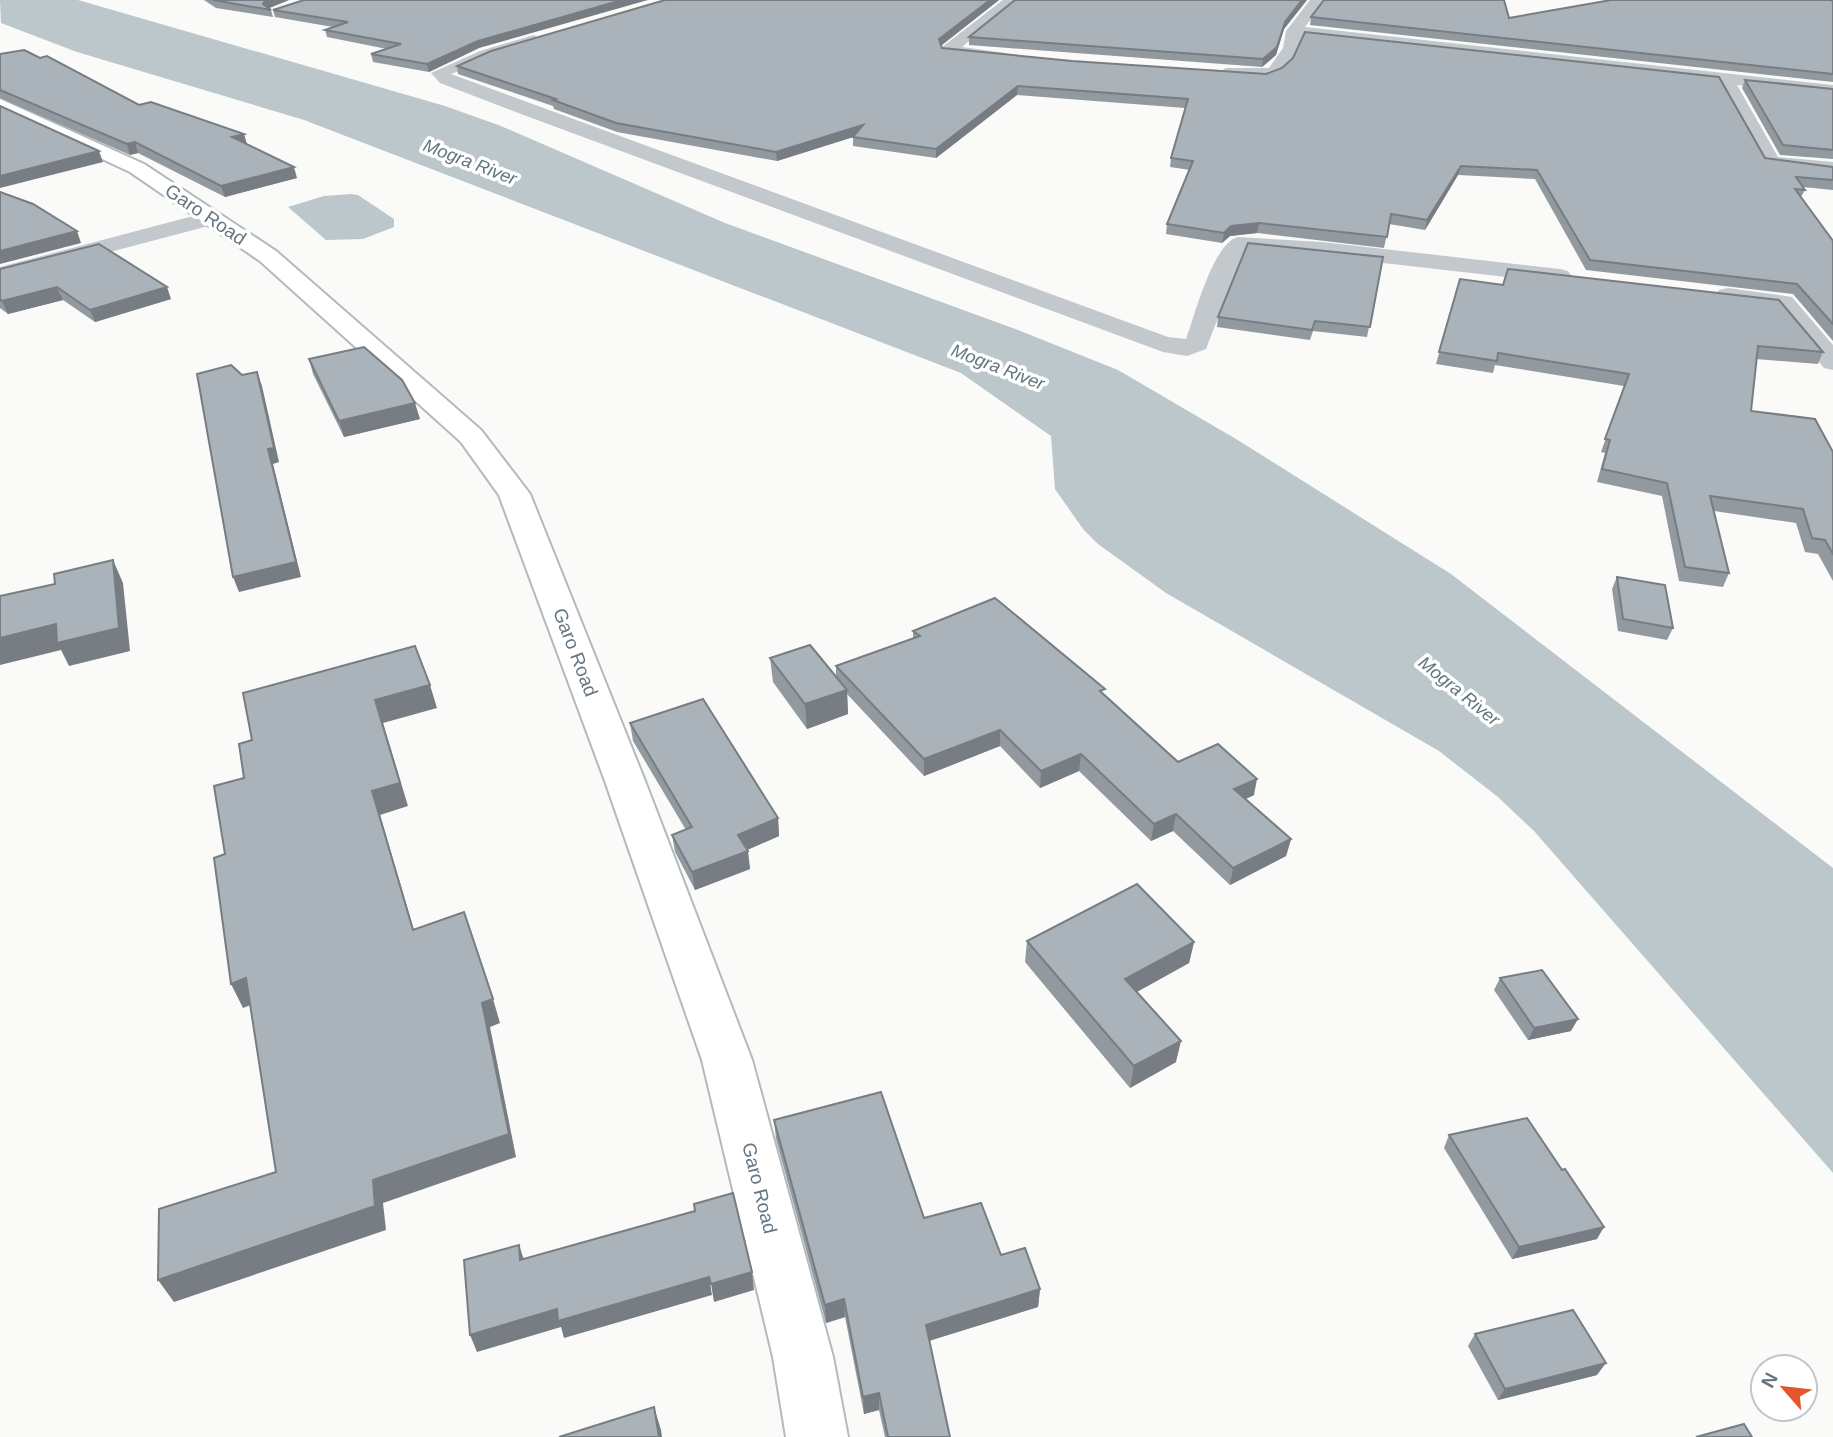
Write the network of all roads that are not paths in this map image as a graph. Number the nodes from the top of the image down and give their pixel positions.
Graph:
1 (1012, 0) edge
2 (1318, 0) edge
3 (1294, 31) junction
4 (560, 34) edge
5 (1018, 57) edge
6 (1208, 71) edge
7 (1725, 79) junction
8 (1833, 90) edge
9 (0, 104) edge
10 (1833, 168) edge
11 (212, 218) junction
12 (0, 274) edge
13 (1579, 278) edge
14 (1702, 292) edge
15 (1833, 362) edge
16 (817, 1437) edge

1 - 5 street
2 - 3 street
3 - 6 street
3 - 7 street
4 - 13 street
7 - 8 street
7 - 10 street
9 - 11 street, Garo Road
11 - 12 street
11 - 16 street, Garo Road
14 - 15 street

